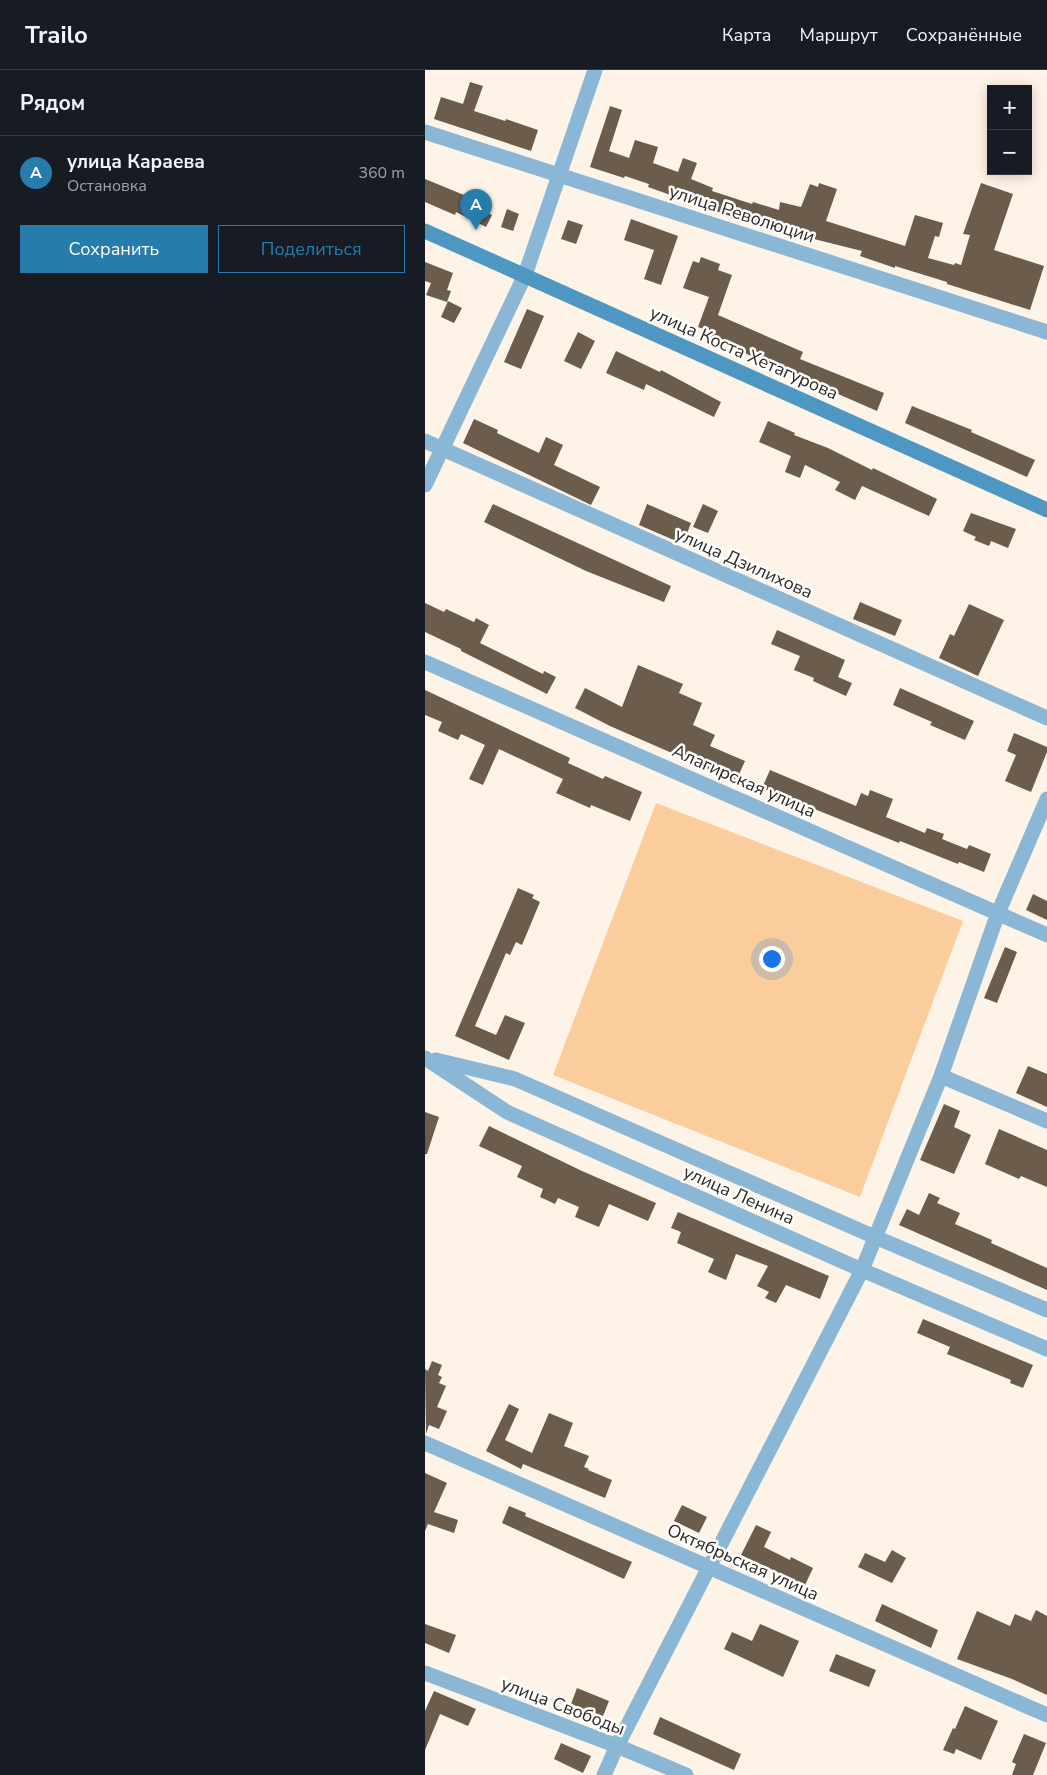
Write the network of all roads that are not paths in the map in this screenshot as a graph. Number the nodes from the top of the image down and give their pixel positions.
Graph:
1 (595, 70) edge
2 (425, 132) edge
3 (559, 175) junction
4 (425, 230) edge
5 (525, 275) junction
6 (1047, 332) edge
7 (425, 441) edge
8 (442, 449) junction
9 (425, 485) edge
10 (1047, 510) edge
11 (425, 662) edge
12 (1047, 718) edge
13 (1047, 799) edge
14 (998, 913) junction
15 (1047, 935) edge
16 (941, 1076) junction
17 (1047, 1121) edge
18 (875, 1237) junction
19 (862, 1270) junction
20 (1047, 1310) edge
21 (1047, 1349) edge
22 (425, 1443) edge
23 (708, 1568) junction
24 (425, 1674) edge
25 (1047, 1715) edge
26 (617, 1746) junction
27 (605, 1775) edge
28 (686, 1775) edge

1 - 3 street
2 - 3 street, улица Революции
3 - 5 street
3 - 6 street, улица Революции
4 - 5 main road, улица Коста Хетагурова
5 - 8 street
5 - 10 main road, улица Коста Хетагурова
7 - 8 street, улица Дзилихова
8 - 9 street
8 - 12 street, улица Дзилихова
11 - 14 street, Алагирская улица
13 - 14 street
14 - 15 street, Алагирская улица
14 - 16 street
16 - 17 street
16 - 18 street
18 - 19 street
18 - 19 street, улица Ленина
18 - 20 street, улица Ленина
19 - 21 street, улица Ленина
19 - 23 street
22 - 23 street, Октябрьская улица
23 - 25 street, Октябрьская улица
23 - 26 street
24 - 26 street, улица Свободы
26 - 27 street
26 - 28 street, улица Свободы

